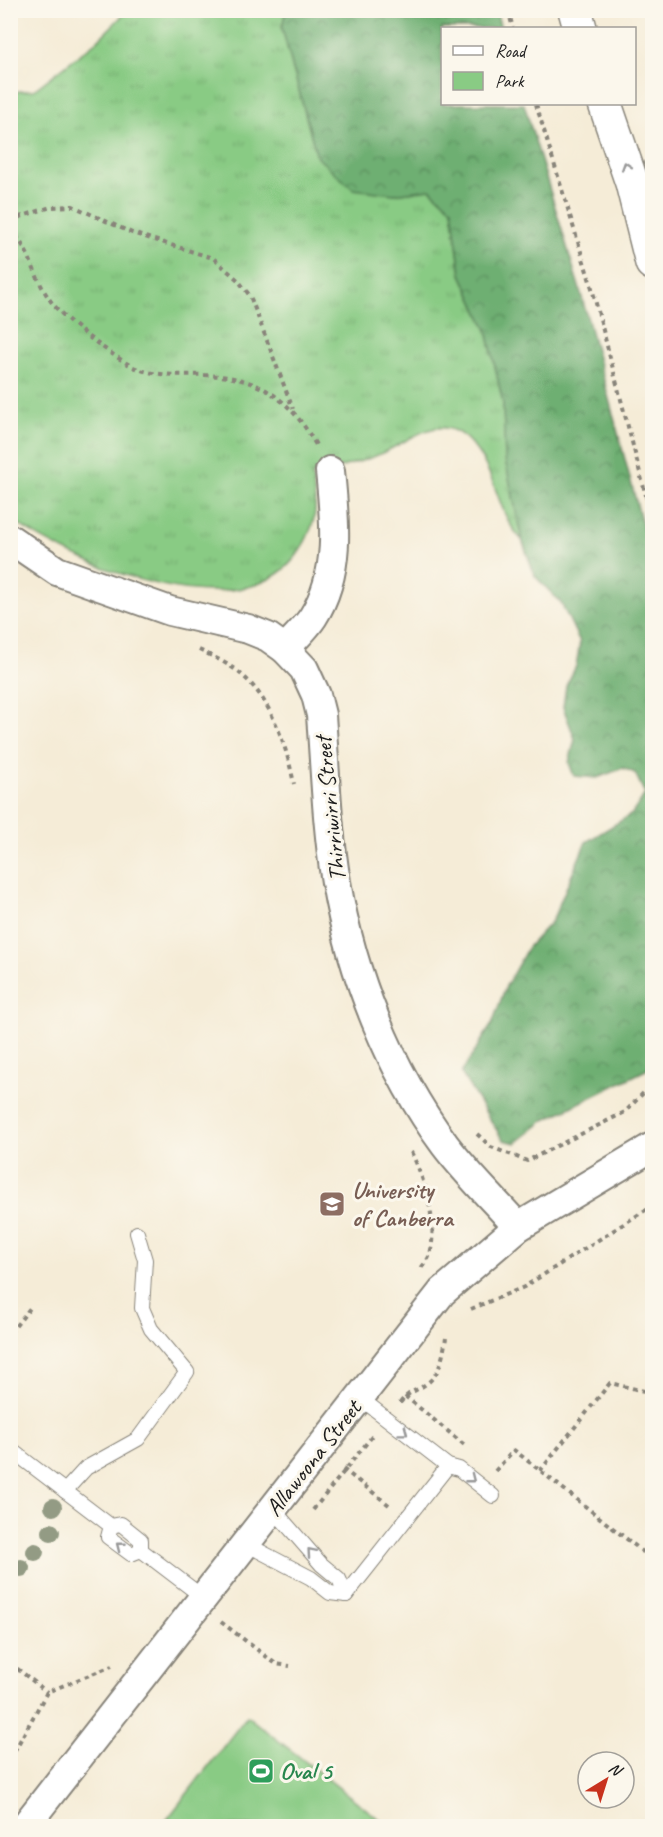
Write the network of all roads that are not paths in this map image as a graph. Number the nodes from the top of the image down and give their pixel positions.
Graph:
1 (575, 10) edge
2 (580, 27) edge
3 (605, 105) edge
4 (652, 263) edge
5 (330, 471) road end
6 (10, 540) edge
7 (285, 649) junction
8 (652, 1147) edge
9 (518, 1227) junction
10 (137, 1233) dead end
11 (360, 1398) junction
12 (10, 1449) edge
13 (448, 1466) junction
14 (65, 1491) junction
15 (493, 1496) dead end
16 (273, 1509) junction
17 (246, 1544) junction
18 (346, 1595) junction
19 (201, 1602) junction
20 (26, 1827) edge

1 - 2 main road
4 -> 3 main road
5 - 7 street
6 - 7 street, Thirriwirri Street
7 - 9 street, Thirriwirri Street
8 - 9 street, Allawoona Street
9 - 11 street, Allawoona Street
10 - 14 lane
11 -> 13 lane
11 - 16 street, Allawoona Street
12 - 14 lane
13 -> 15 lane
13 - 18 lane
14 - 19 lane
16 - 17 street, Allawoona Street
18 -> 16 lane
17 - 18 lane
17 - 19 street, Allawoona Street
19 - 20 street, Allawoona Street

